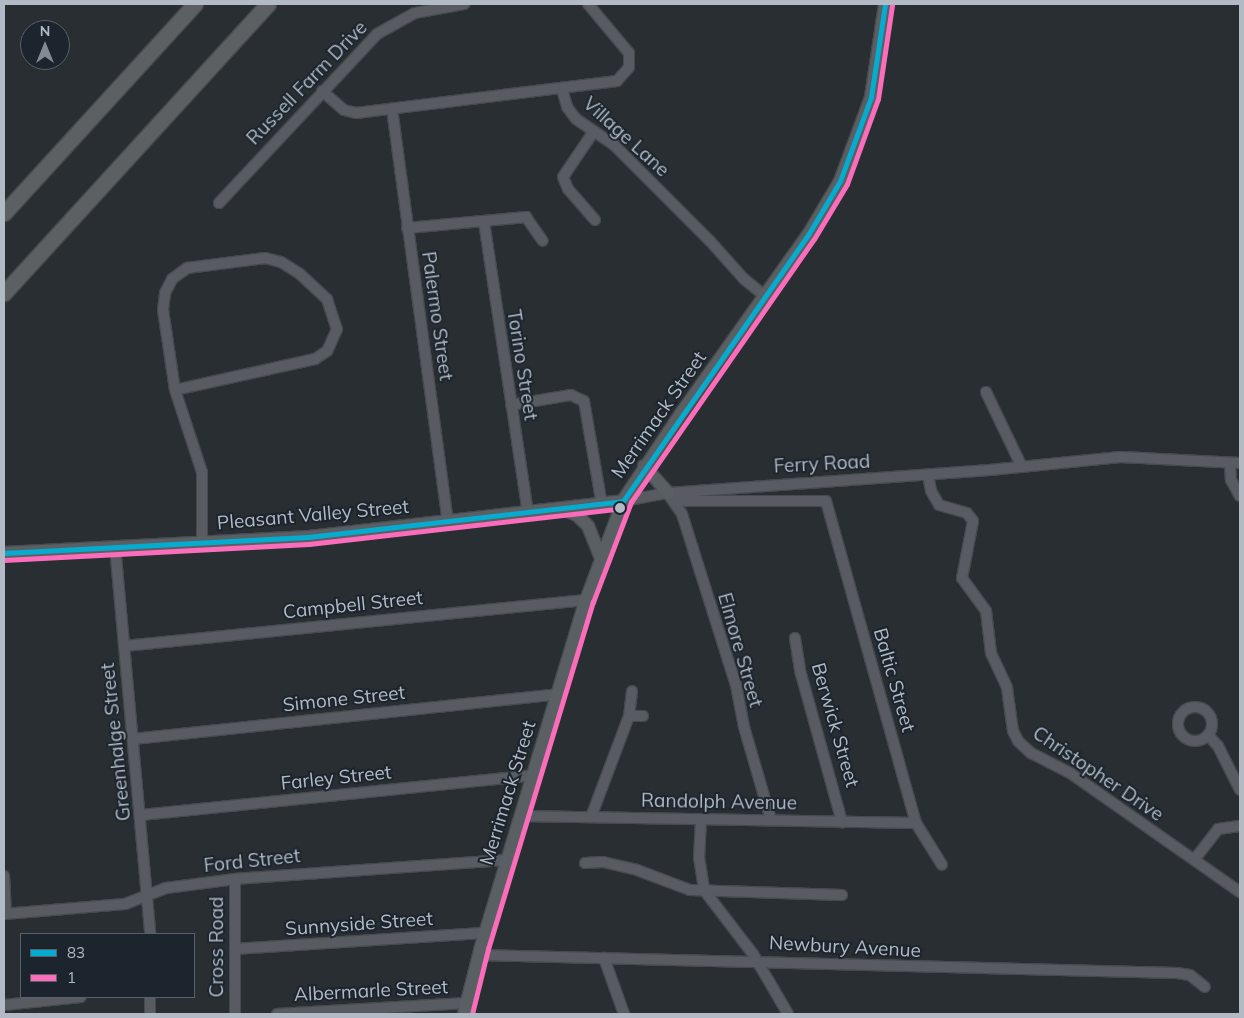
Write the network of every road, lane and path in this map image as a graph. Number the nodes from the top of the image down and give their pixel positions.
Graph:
1 (195, 4) edge
2 (268, 4) edge
3 (464, 4) edge
4 (588, 4) edge
5 (885, 4) edge
6 (562, 89) junction
7 (322, 91) junction
8 (393, 116) dead end
9 (594, 131) junction
10 (219, 203) dead end
11 (4, 213) edge
12 (595, 220) dead end
13 (484, 222) junction
14 (407, 228) junction
15 (543, 241) dead end
16 (4, 293) edge
17 (766, 296) junction
18 (175, 390) junction
19 (986, 392) dead end
20 (511, 405) junction
21 (1235, 463) edge
22 (644, 466) junction
23 (1022, 467) junction
24 (928, 475) junction
25 (668, 493) junction
26 (1240, 496) edge
27 (624, 501) junction
28 (602, 504) junction
29 (563, 509) junction
30 (528, 513) junction
31 (448, 522) junction
32 (202, 543) junction
33 (115, 546) junction
34 (4, 553) edge
35 (601, 559) junction
36 (586, 600) junction
37 (795, 638) dead end
38 (124, 646) junction
39 (632, 691) dead end
40 (558, 694) junction
41 (629, 716) junction
42 (643, 716) dead end
43 (1208, 735) dead end
44 (133, 739) junction
45 (534, 775) junction
46 (1240, 790) edge
47 (141, 815) junction
48 (521, 816) junction
49 (591, 818) junction
50 (701, 820) junction
51 (771, 820) junction
52 (842, 822) junction
53 (916, 823) junction
54 (1240, 826) edge
55 (507, 860) junction
56 (1194, 860) junction
57 (585, 863) dead end
58 (942, 864) dead end
59 (4, 876) edge
60 (235, 879) junction
61 (704, 890) junction
62 (1240, 892) edge
63 (149, 896) junction
64 (842, 896) dead end
65 (5, 914) edge
66 (150, 933) edge
67 (485, 933) junction
68 (235, 949) junction
69 (479, 955) junction
70 (604, 958) junction
71 (756, 960) junction
72 (1205, 987) dead end
73 (71, 998) edge
74 (150, 998) edge
75 (4, 1005) edge
76 (465, 1009) edge
77 (150, 1014) edge
78 (235, 1014) edge
79 (277, 1014) edge
80 (624, 1014) edge
81 (788, 1014) edge

1 - 11 highway
2 - 16 highway
3 - 7 street, Russell Farm Drive
4 - 6 street
5 - 17 main road, Merrimack Street
6 - 7 street, Village Lane
6 - 9 street, Village Lane
7 - 10 street, Russell Farm Drive
8 - 14 street, Palermo Street
9 - 12 street
9 - 17 street, Village Lane
13 - 14 street
13 - 15 street
13 - 20 street, Torino Street
14 - 31 street, Palermo Street
17 - 22 main road, Merrimack Street
18 - 18 street
18 - 32 street
19 - 23 street
20 - 28 street
20 - 30 street, Torino Street
21 - 23 street, Ferry Road
21 - 26 street
22 - 25 main road
22 - 27 main road, Merrimack Street
23 - 24 street, Ferry Road
24 - 25 street, Ferry Road
24 - 56 street, Christopher Drive
25 - 27 street, Ferry Road
25 - 51 street, Elmore Street
25 - 53 street, Baltic Street
27 - 28 main road, Pleasant Valley Street
27 - 35 main road, Merrimack Street
28 - 29 main road, Pleasant Valley Street
29 - 30 main road, Pleasant Valley Street
29 - 35 main road
30 - 31 main road, Pleasant Valley Street
31 - 32 main road, Pleasant Valley Street
32 - 33 main road, Pleasant Valley Street
33 - 34 main road, Pleasant Valley Street
33 - 38 street, Greenhalge Street
35 - 36 main road, Merrimack Street
36 - 38 street, Campbell Street
36 - 40 main road, Merrimack Street
37 - 52 street, Berwick Street
38 - 44 street, Greenhalge Street
39 - 41 street
40 - 44 street, Simone Street
40 - 45 main road, Merrimack Street
41 - 42 street
41 - 49 street
43 - 46 street
44 - 47 street, Greenhalge Street
45 - 47 street, Farley Street
45 - 48 main road, Merrimack Street
47 - 63 street, Greenhalge Street
48 - 49 street, Randolph Avenue
48 - 55 main road, Merrimack Street
49 - 50 street, Randolph Avenue
50 - 51 street, Randolph Avenue
50 - 61 street
51 - 52 street, Randolph Avenue
52 - 53 street, Randolph Avenue
53 - 58 street, Baltic Street
54 - 56 street
55 - 60 street, Ford Street
55 - 67 main road, Merrimack Street
56 - 62 street, Christopher Drive
57 - 61 street
59 - 65 street
60 - 63 street, Ford Street
60 - 68 street, Cross Road
61 - 64 street
61 - 71 street
63 - 65 street, Ford Street
63 - 66 street, Greenhalge Street
67 - 68 street, Sunnyside Street
67 - 69 main road, Merrimack Street
68 - 78 street, Cross Road
69 - 70 street, Newbury Avenue
69 - 76 main road, Merrimack Street
70 - 71 street, Newbury Avenue
70 - 80 street
71 - 72 street, Newbury Avenue
71 - 81 street
73 - 75 street
74 - 77 street
76 - 79 street, Albermarle Street

